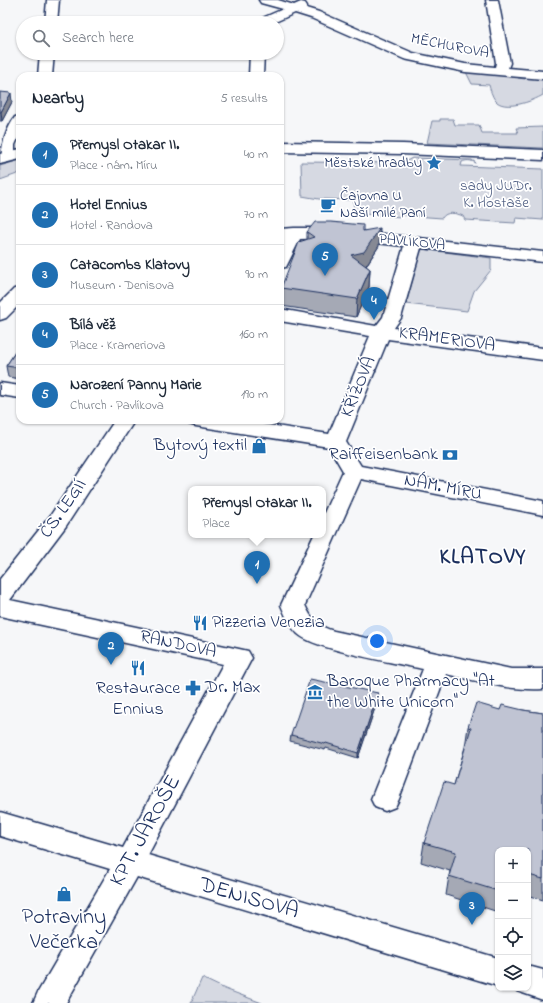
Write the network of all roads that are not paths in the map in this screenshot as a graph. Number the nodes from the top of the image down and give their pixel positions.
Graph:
1 (53, 0) edge
2 (265, 0) edge
3 (313, 0) edge
4 (492, 0) edge
5 (296, 8) junction
6 (52, 16) edge
7 (278, 16) edge
8 (47, 60) edge
9 (257, 60) edge
10 (46, 72) edge
11 (256, 72) edge
12 (500, 72) junction
13 (543, 75) edge
14 (16, 128) edge
15 (284, 147) edge
16 (543, 155) edge
17 (9, 157) edge
18 (287, 234) edge
19 (414, 242) junction
20 (284, 246) edge
21 (543, 257) edge
22 (16, 297) edge
23 (0, 314) edge
24 (284, 316) edge
25 (382, 331) junction
26 (543, 354) edge
27 (0, 389) edge
28 (16, 391) edge
29 (122, 424) edge
30 (221, 424) edge
31 (336, 442) junction
32 (354, 471) junction
33 (543, 508) edge
34 (326, 533) edge
35 (324, 538) edge
36 (0, 596) edge
37 (0, 607) edge
38 (239, 658) joint
39 (438, 663) junction
40 (543, 679) edge
41 (385, 799) dead end
42 (0, 824) edge
43 (128, 864) junction
44 (495, 971) edge
45 (531, 982) edge
46 (543, 985) edge
47 (50, 1003) edge

1 - 6 street
2 - 5 street, MĚCHUROVA
3 - 5 street
4 - 12 street
5 - 7 street
5 - 12 street, MĚCHUROVA
8 - 10 street
9 - 11 street
12 - 13 street, MĚCHUROVA
14 - 17 street
15 - 16 street
18 - 19 street, PAVLÍKOVA
18 - 20 street
19 - 21 street, PAVLÍKOVA
19 - 25 street, KŘÍŽOVÁ
22 - 23 street
24 - 25 street, KRAMERIOVA
25 - 26 street, KRAMERIOVA
25 - 31 street, KŘÍŽOVÁ
27 - 28 street
29 - 36 street, ČS. LEGIÍ
30 - 31 street
31 - 32 street
32 - 33 street, NÁM. MÍRU
32 - 34 street
35 - 39 street
37 - 38 street, RANDOVA
38 - 43 street, KPT. JAROŠE
39 - 40 street
39 - 41 street
42 - 43 street, DENISOVA
43 - 44 street, DENISOVA
43 - 47 street, KPT. JAROŠE
45 - 46 street

